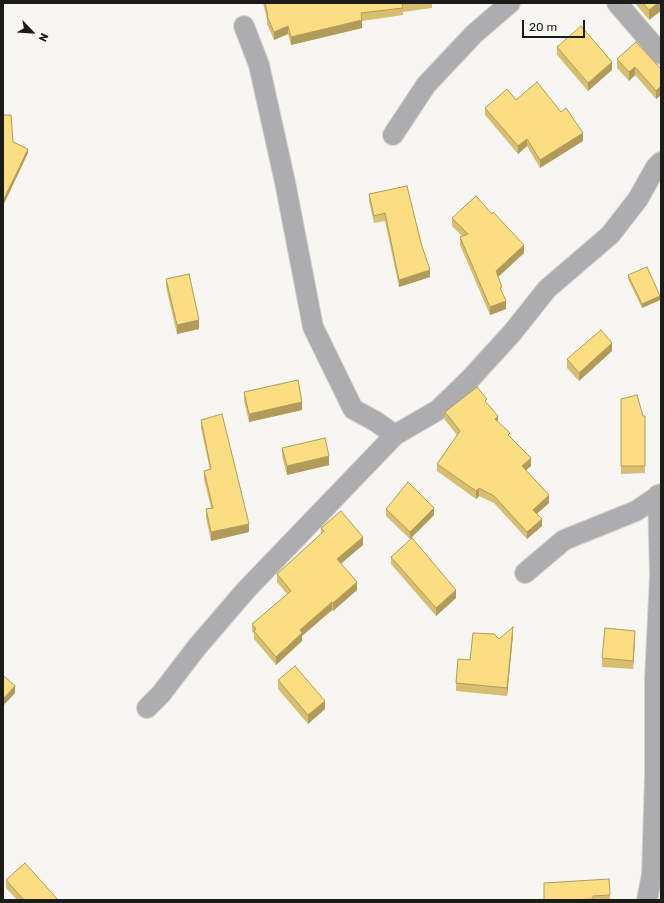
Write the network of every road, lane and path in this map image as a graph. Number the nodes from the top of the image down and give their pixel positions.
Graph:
1 (510, 3) edge
2 (618, 3) edge
3 (244, 26) dead end
4 (661, 54) edge
5 (394, 135) dead end
6 (661, 162) edge
7 (395, 435) junction
8 (660, 495) edge
9 (525, 573) dead end
10 (147, 708) dead end
11 (647, 900) edge

1 - 5 street
2 - 4 street
3 - 7 street
6 - 7 street
7 - 10 street
8 - 9 street
8 - 11 street

